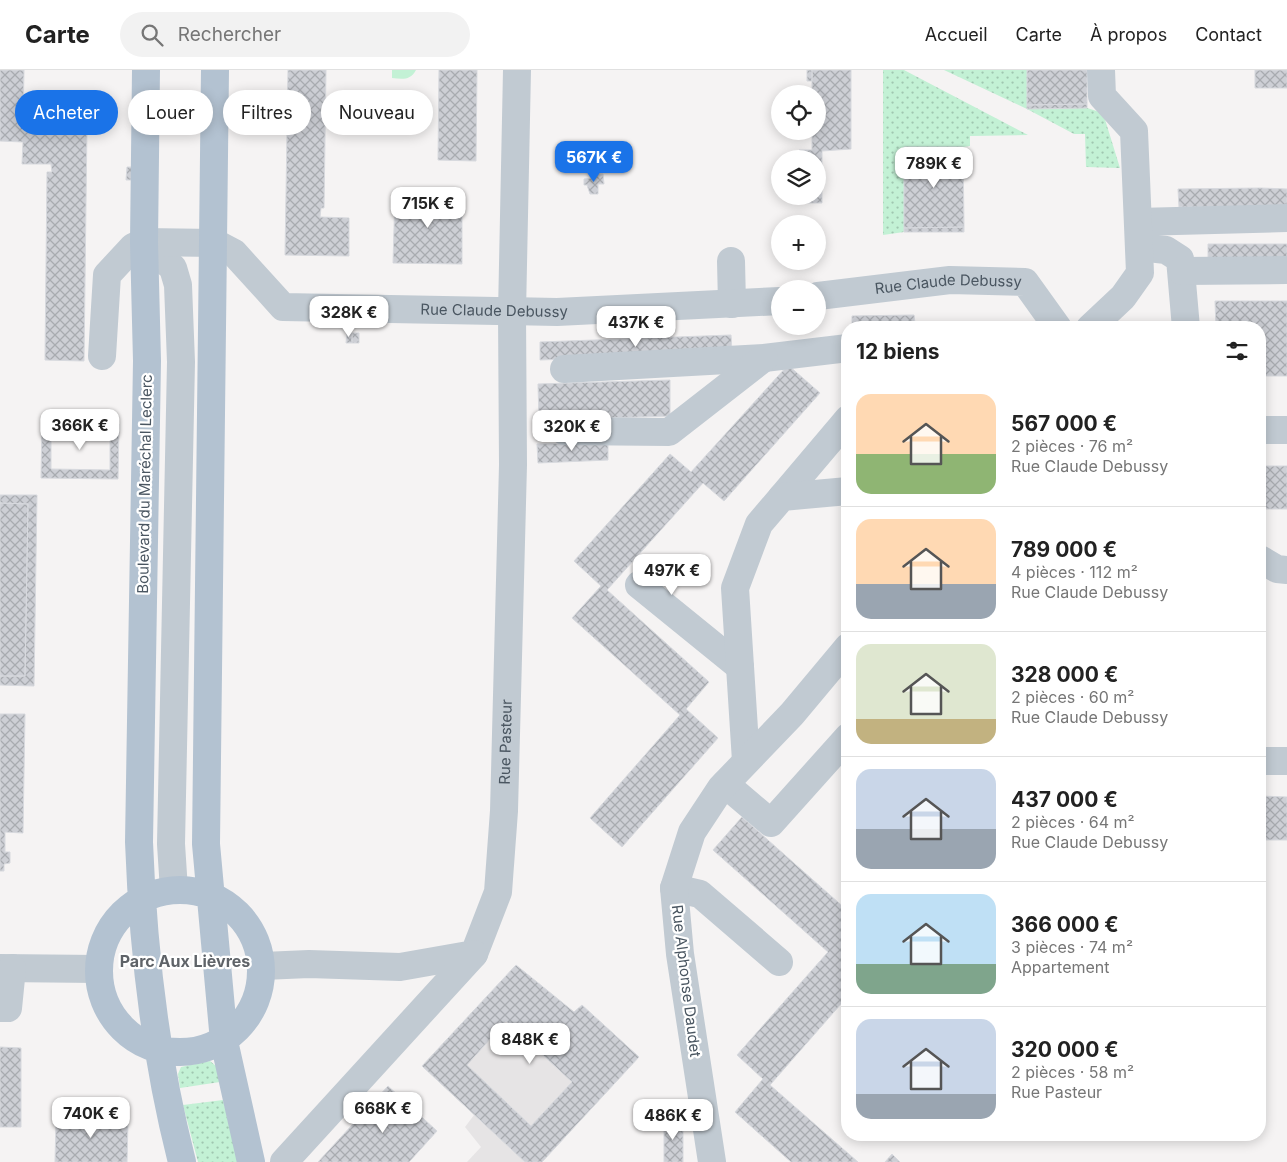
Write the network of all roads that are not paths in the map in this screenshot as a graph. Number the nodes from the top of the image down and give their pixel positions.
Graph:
1 (146, 70) edge
2 (215, 70) edge
3 (517, 70) edge
4 (1101, 70) edge
5 (1287, 218) edge
6 (1138, 235) junction
7 (144, 242) junction
8 (214, 243) junction
9 (731, 261) dead end
10 (1287, 270) edge
11 (1182, 271) junction
12 (826, 295) edge
13 (771, 302) edge
14 (732, 304) junction
15 (512, 313) junction
16 (1053, 321) edge
17 (1097, 321) edge
18 (1186, 321) edge
19 (841, 349) edge
20 (102, 356) dead end
21 (764, 358) junction
22 (564, 369) dead end
23 (841, 427) edge
24 (1266, 430) edge
25 (1287, 430) edge
26 (564, 431) dead end
27 (841, 492) edge
28 (782, 497) junction
29 (1266, 563) edge
30 (1287, 570) edge
31 (638, 585) dead end
32 (841, 659) edge
33 (740, 667) junction
34 (841, 745) edge
35 (746, 761) junction
36 (1266, 761) edge
37 (1287, 761) edge
38 (725, 784) junction
39 (674, 888) junction
40 (174, 890) junction
41 (210, 894) junction
42 (141, 899) junction
43 (474, 954) junction
44 (779, 962) dead end
45 (262, 966) junction
46 (6, 968) edge
47 (98, 969) junction
48 (0, 1008) edge
49 (224, 1040) junction
50 (157, 1049) junction
51 (182, 1162) edge
52 (251, 1162) edge
53 (284, 1162) edge
54 (712, 1162) edge

1 - 7 main road, Boulevard du Maréchal Leclerc
2 - 8 main road
3 - 15 street, Rue Pasteur
4 - 6 street
5 - 6 street
6 - 11 street
6 - 17 street
7 - 8 street, Rue Claude Debussy
7 - 20 street
7 - 40 street
7 - 42 main road, Boulevard du Maréchal Leclerc
8 - 15 street, Rue Claude Debussy
8 - 41 main road
9 - 14 street
10 - 11 street
11 - 18 street
12 - 16 street, Rue Claude Debussy
13 - 14 street, Rue Claude Debussy
14 - 15 street, Rue Claude Debussy
15 - 43 street, Rue Pasteur
19 - 21 street
21 - 22 street
21 - 26 street
23 - 28 street
24 - 25 street
27 - 28 street
28 - 33 street
29 - 30 street
31 - 33 street
32 - 35 street, Rue Alphonse Daudet
33 - 35 street
34 - 38 street
35 - 38 street, Rue Alphonse Daudet
36 - 37 street
38 - 39 street, Rue Alphonse Daudet
39 - 44 street
39 - 54 street, Rue Alphonse Daudet
40 - 41 main road
40 - 42 main road
41 - 45 main road
41 - 49 main road
42 - 47 main road
42 - 50 main road, Boulevard du Maréchal Leclerc
43 - 45 street
43 - 53 street
45 - 49 main road
46 - 47 street
46 - 48 street
47 - 50 main road
49 - 50 main road
49 - 52 main road
50 - 51 main road, Boulevard du Maréchal Leclerc

